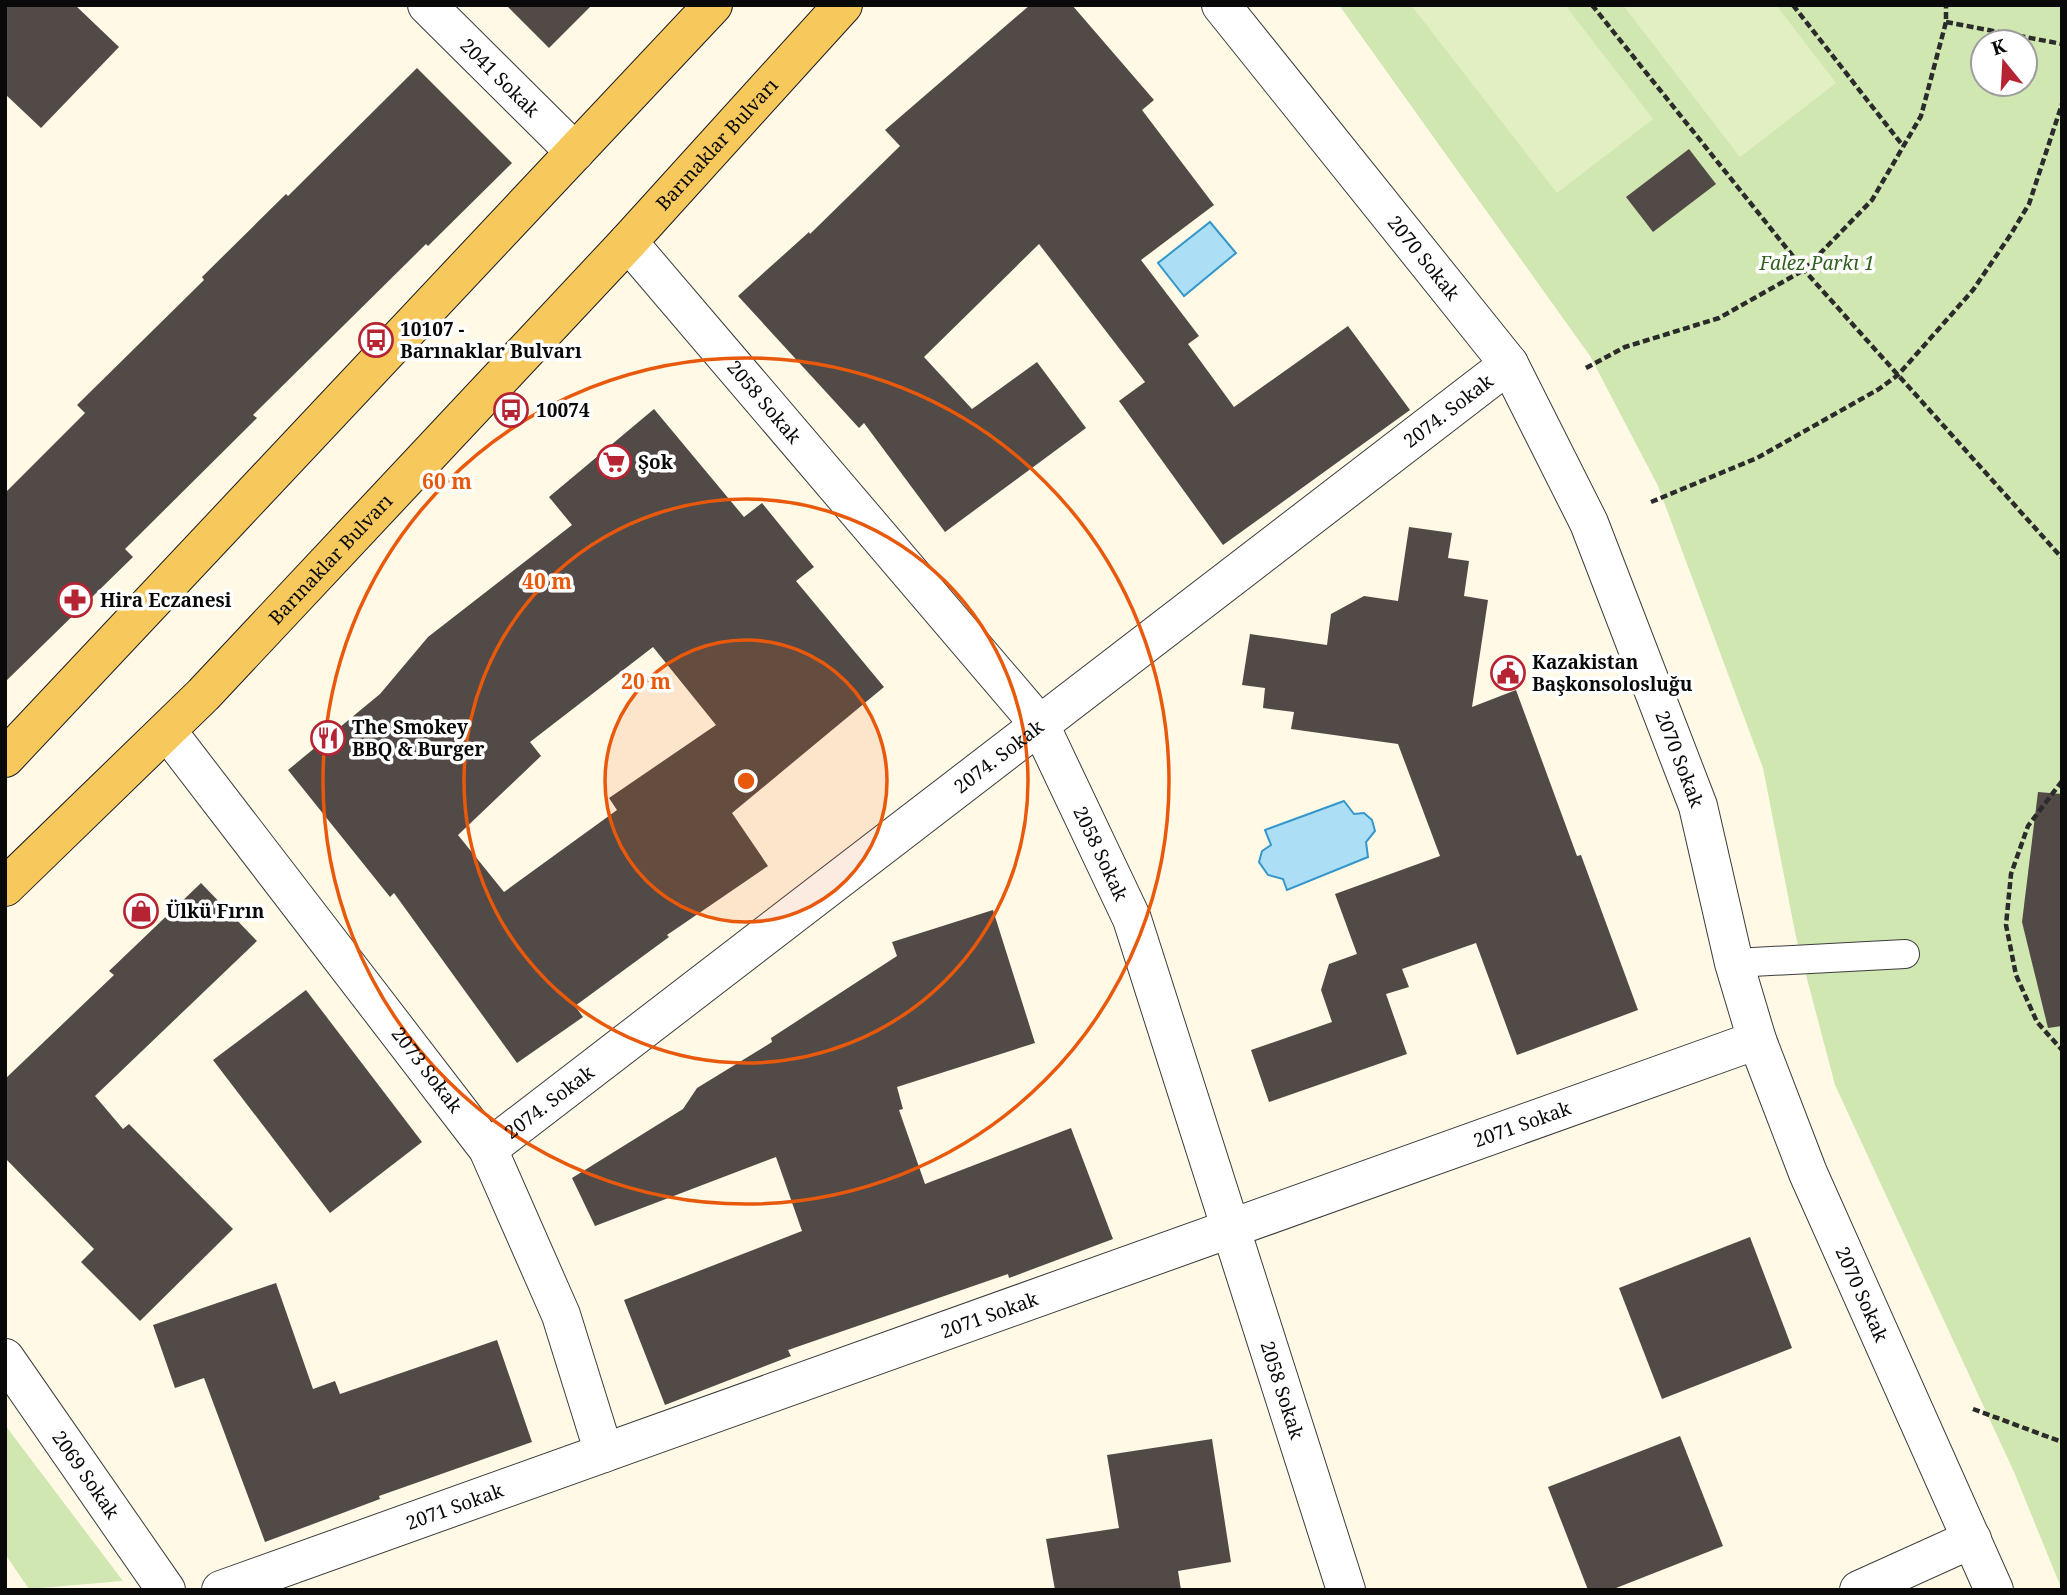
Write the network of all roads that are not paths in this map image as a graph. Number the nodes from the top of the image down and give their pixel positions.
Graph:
1 (426, 5) edge
2 (713, 5) edge
3 (844, 5) edge
4 (1221, 5) edge
5 (575, 152) junction
6 (628, 242) junction
7 (1509, 364) junction
8 (1040, 725) junction
9 (167, 732) junction
10 (5, 758) edge
11 (5, 887) edge
12 (1905, 954) dead end
13 (1734, 963) junction
14 (1757, 1040) junction
15 (488, 1149) junction
16 (1232, 1227) junction
17 (5, 1358) edge
18 (604, 1453) junction
19 (1972, 1539) junction
20 (166, 1590) edge
21 (221, 1590) edge
22 (1346, 1590) edge
23 (1859, 1590) edge
24 (1994, 1590) edge

1 - 5 street, 2041 Sokak
2 - 5 main road
3 - 6 main road, Barınaklar Bulvarı
4 - 7 street, 2070 Sokak
5 - 10 main road
6 - 8 street, 2058 Sokak
6 - 9 main road, Barınaklar Bulvarı
7 - 8 street, 2074. Sokak
7 - 13 street, 2070 Sokak
8 - 15 street, 2074. Sokak
8 - 16 street, 2058 Sokak
9 - 11 main road, Barınaklar Bulvarı
9 - 15 street, 2073 Sokak
12 - 13 lane
13 - 14 street, 2070 Sokak
14 - 16 street, 2071 Sokak
14 - 19 street, 2070 Sokak
15 - 18 street, 2073 Sokak
16 - 18 street, 2071 Sokak
16 - 22 street, 2058 Sokak
17 - 20 street, 2069 Sokak
18 - 21 street, 2071 Sokak
19 - 23 street
19 - 24 street, 2070 Sokak

